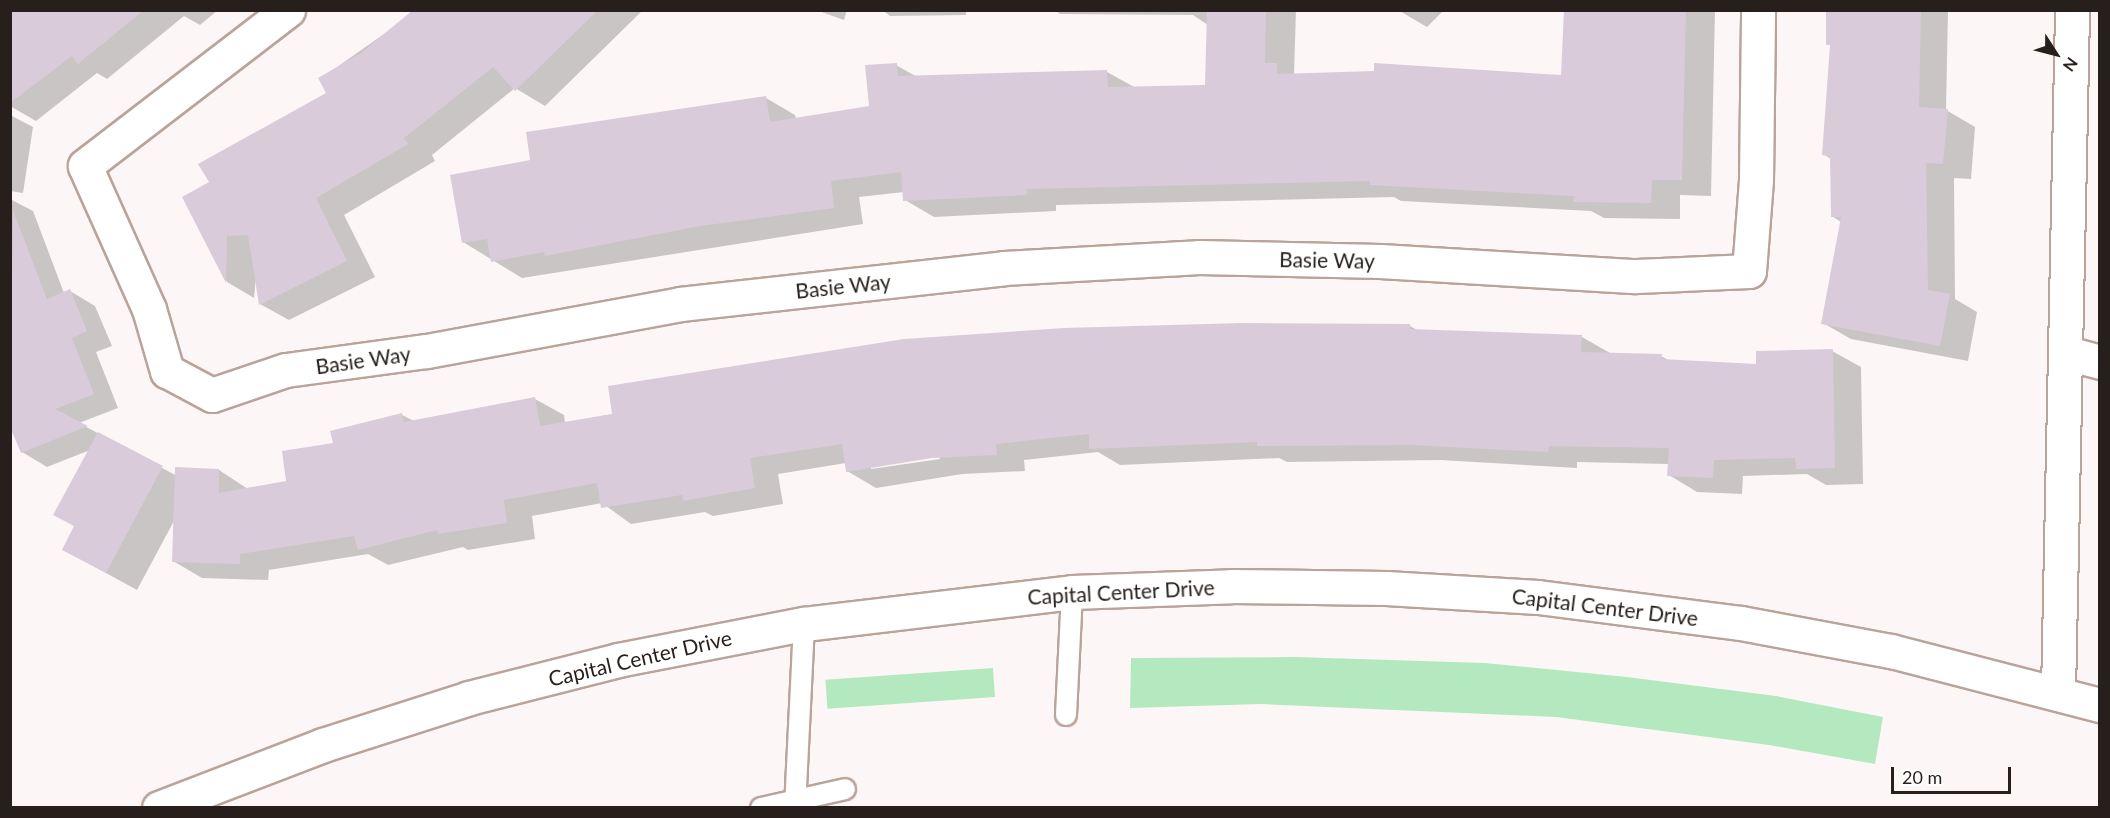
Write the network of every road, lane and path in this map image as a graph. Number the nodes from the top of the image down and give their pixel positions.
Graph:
1 (288, 10) edge
2 (1758, 10) edge
3 (2072, 10) edge
4 (2067, 353) junction
5 (2100, 362) edge
6 (1072, 592) junction
7 (804, 624) junction
8 (2058, 693) junction
9 (2100, 705) edge
10 (1066, 715) dead end
11 (845, 789) dead end
12 (795, 802) edge
13 (159, 807) edge
14 (761, 807) edge

1 - 2 street, Basie Way
3 - 4 street
4 - 5 street
4 - 8 street
6 - 7 street, Capital Center Drive
6 - 8 street, Capital Center Drive
6 - 10 lane
7 - 12 lane
7 - 13 street, Capital Center Drive
8 - 9 street, Capital Center Drive
11 - 12 lane
12 - 14 lane

